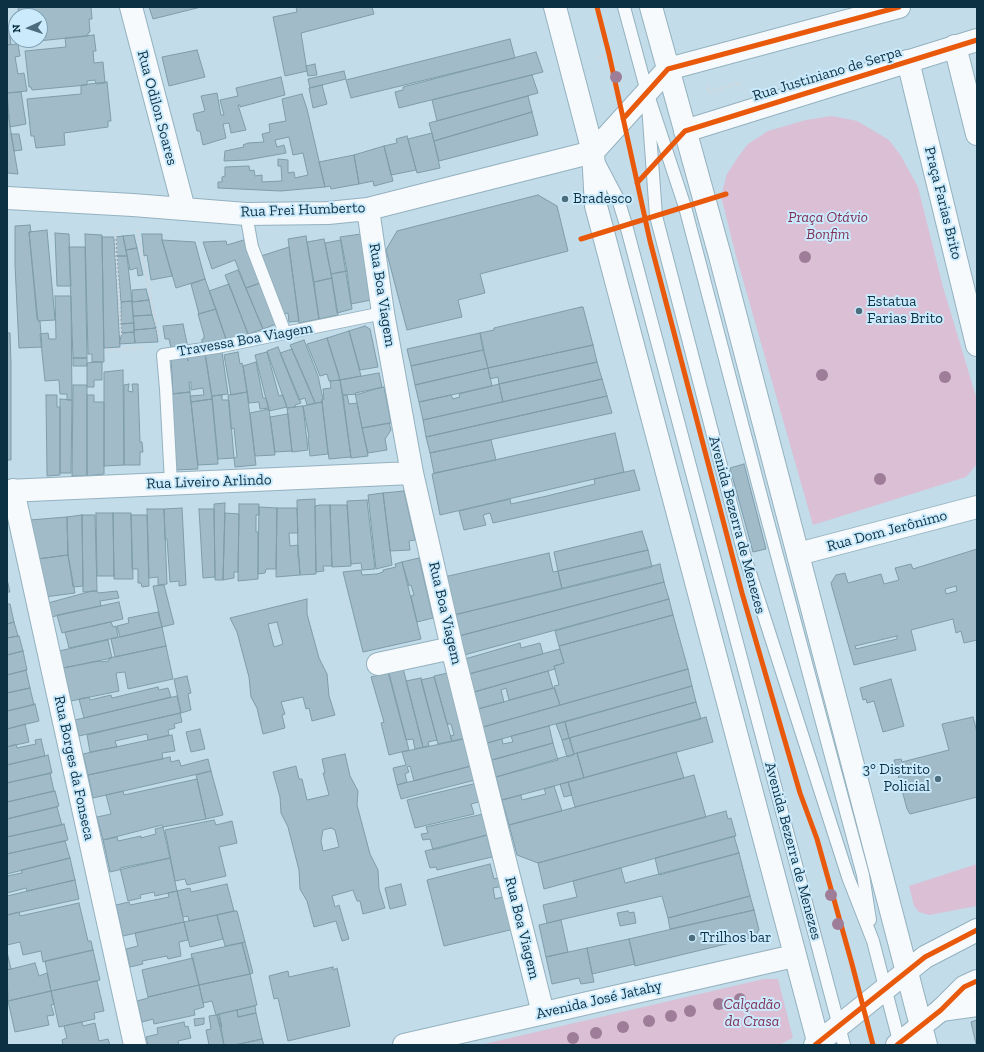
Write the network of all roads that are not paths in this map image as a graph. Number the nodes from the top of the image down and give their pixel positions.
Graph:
1 (131, 7) edge
2 (555, 7) edge
3 (624, 7) edge
4 (651, 7) edge
5 (899, 7) edge
6 (977, 40) edge
7 (955, 46) junction
8 (908, 61) junction
9 (668, 69) junction
10 (647, 92) junction
11 (685, 131) junction
12 (977, 134) edge
13 (593, 152) junction
14 (7, 198) edge
15 (184, 209) junction
16 (368, 209) junction
17 (246, 214) junction
18 (383, 313) junction
19 (286, 333) junction
20 (977, 345) edge
21 (412, 473) junction
22 (171, 483) junction
23 (10, 490) edge
24 (977, 507) edge
25 (798, 554) junction
26 (452, 648) junction
27 (378, 664) dead end
28 (977, 930) edge
29 (873, 941) junction
30 (794, 956) junction
31 (907, 971) junction
32 (977, 981) edge
33 (885, 988) junction
34 (977, 1005) edge
35 (942, 1010) junction
36 (543, 1013) junction
37 (842, 1035) edge
38 (924, 1036) edge
39 (817, 1044) edge
40 (899, 1044) edge
41 (135, 1045) edge
42 (404, 1045) edge

1 - 15 street, Rua Odilon Soares
2 - 13 street, Avenida Bezerra de Menezes
3 - 10 lane, Avenida Bezerra de Menezes
4 - 9 street
5 - 9 street
6 - 7 street, Rua Justiniano de Serpa
7 - 8 street, Rua Justiniano de Serpa
7 - 12 street
8 - 11 street, Rua Justiniano de Serpa
8 - 20 street, Praça Farias Brito
9 - 10 street
9 - 11 street
10 - 13 street
10 - 29 lane, Avenida Bezerra de Menezes
10 - 29 lane, Avenida Bezerra de Menezes
11 - 25 street
13 - 16 street, Rua Frei Humberto
13 - 30 street, Avenida Bezerra de Menezes
13 - 37 lane, Avenida Bezerra de Menezes
14 - 15 street, Rua Frei Humberto
15 - 17 street, Rua Frei Humberto
16 - 17 street, Rua Frei Humberto
16 - 18 street, Rua Boa Viagem
17 - 19 lane
18 - 19 lane, Travessa Boa Viagem
18 - 21 street, Rua Boa Viagem
19 - 22 lane, Travessa Boa Viagem
21 - 22 street, Rua Liveiro Arlindo
21 - 26 street, Rua Boa Viagem
22 - 23 street, Rua Liveiro Arlindo
23 - 41 street, Rua Borges da Fonseca
24 - 25 street, Rua Dom Jerônimo
25 - 31 street
26 - 27 street
26 - 36 street, Rua Boa Viagem
28 - 31 street
29 - 33 lane, Avenida Bezerra de Menezes
30 - 36 street, Avenida José Jatahy
30 - 39 street, Avenida Bezerra de Menezes
31 - 33 street
31 - 38 street
32 - 35 street
33 - 37 street
33 - 40 lane, Avenida Bezerra de Menezes
34 - 35 street
35 - 38 street
36 - 42 street, Avenida José Jatahy
37 - 39 street
38 - 40 street

